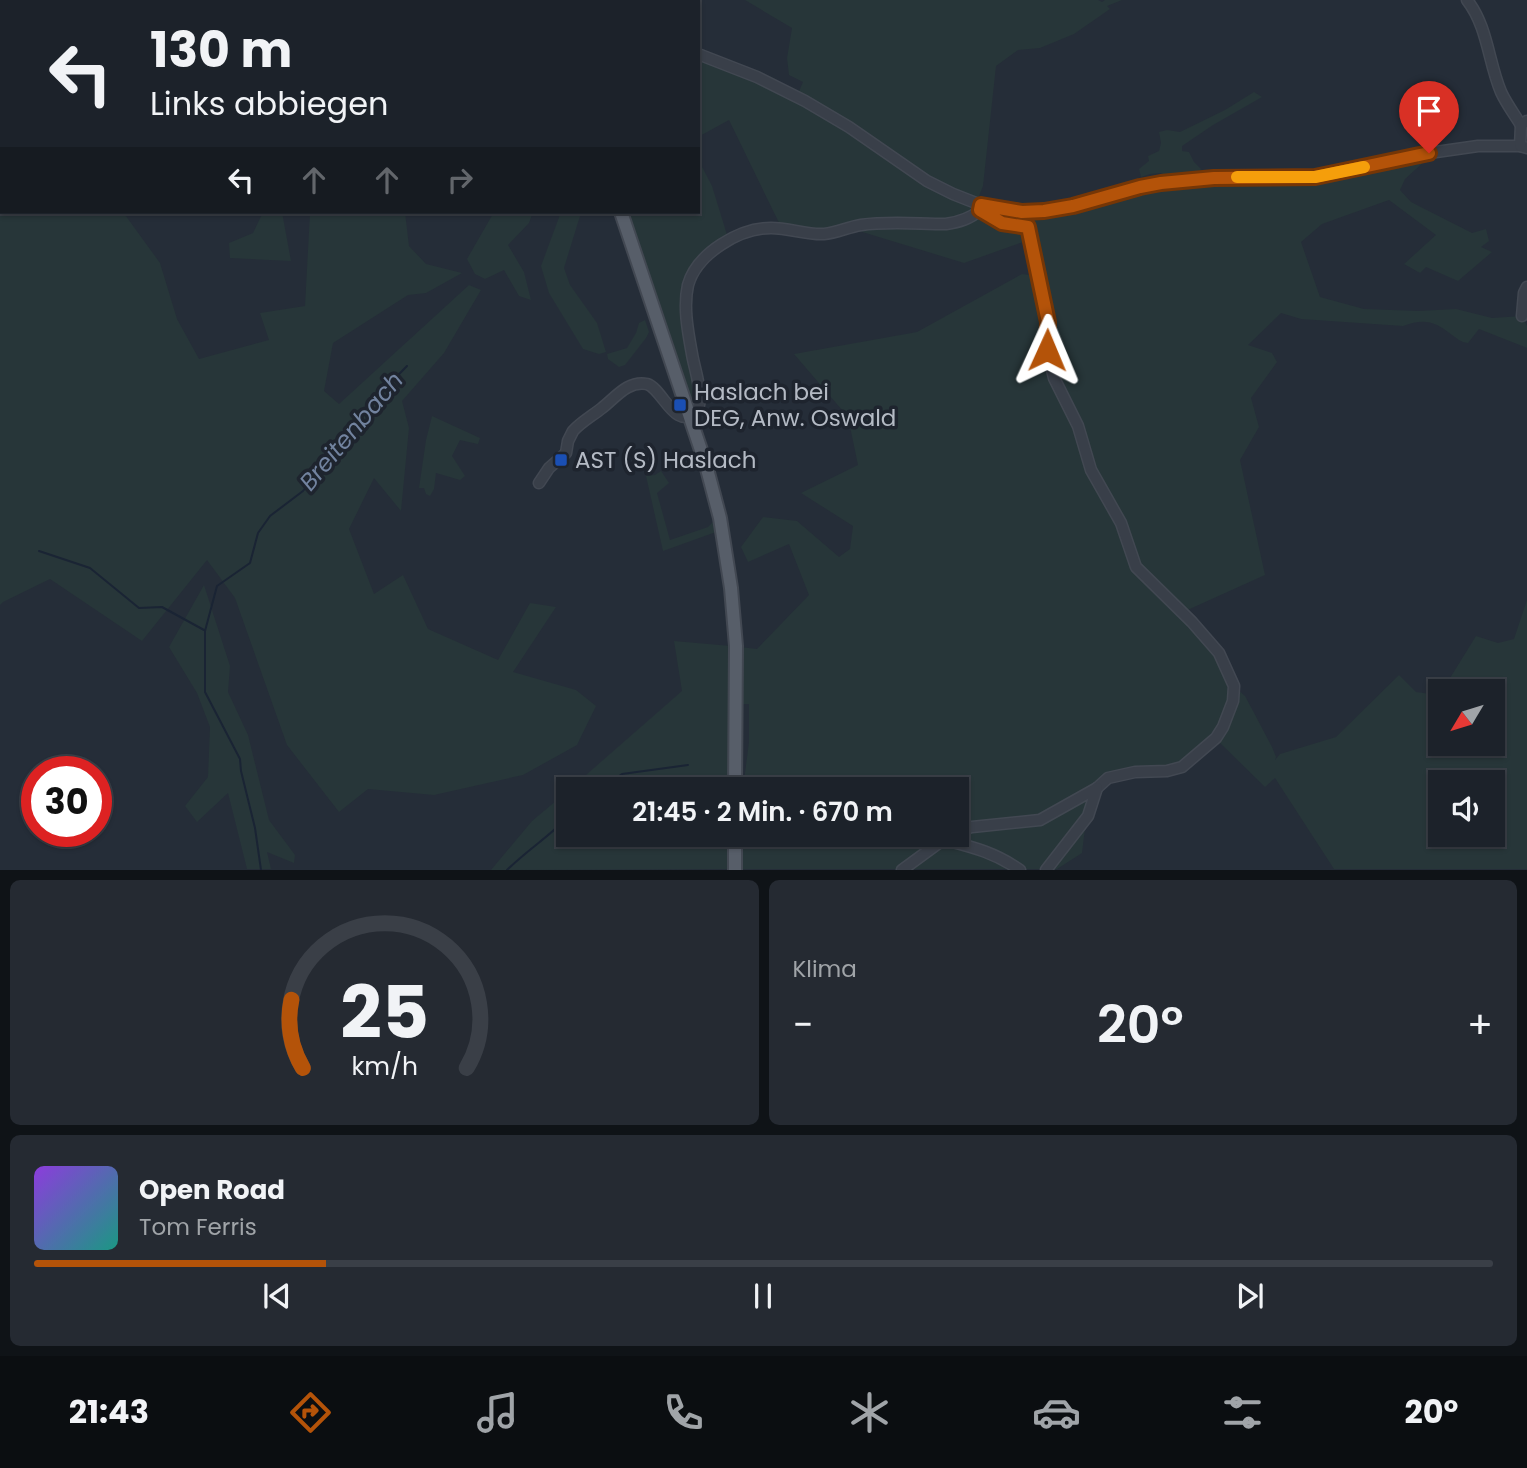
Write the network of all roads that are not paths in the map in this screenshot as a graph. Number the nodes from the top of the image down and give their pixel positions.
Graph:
1 (1467, 0) edge
2 (700, 55) edge
3 (1524, 123) edge
4 (1524, 147) edge
5 (980, 208) junction
6 (622, 214) edge
7 (1527, 287) edge
8 (1522, 316) dead end
9 (689, 416) junction
10 (539, 483) dead end
11 (736, 777) edge
12 (1097, 788) junction
13 (969, 828) edge
14 (969, 846) edge
15 (735, 847) edge
16 (933, 847) edge
17 (735, 870) edge
18 (902, 870) edge
19 (1020, 870) edge
20 (1046, 870) edge

1 - 3 street
2 - 5 street
3 - 4 street
4 - 5 street
5 - 9 street
5 - 12 street
6 - 9 main road
7 - 8 street
9 - 10 street
9 - 11 main road
12 - 13 street
12 - 20 street
14 - 19 street
15 - 17 main road
16 - 18 street

